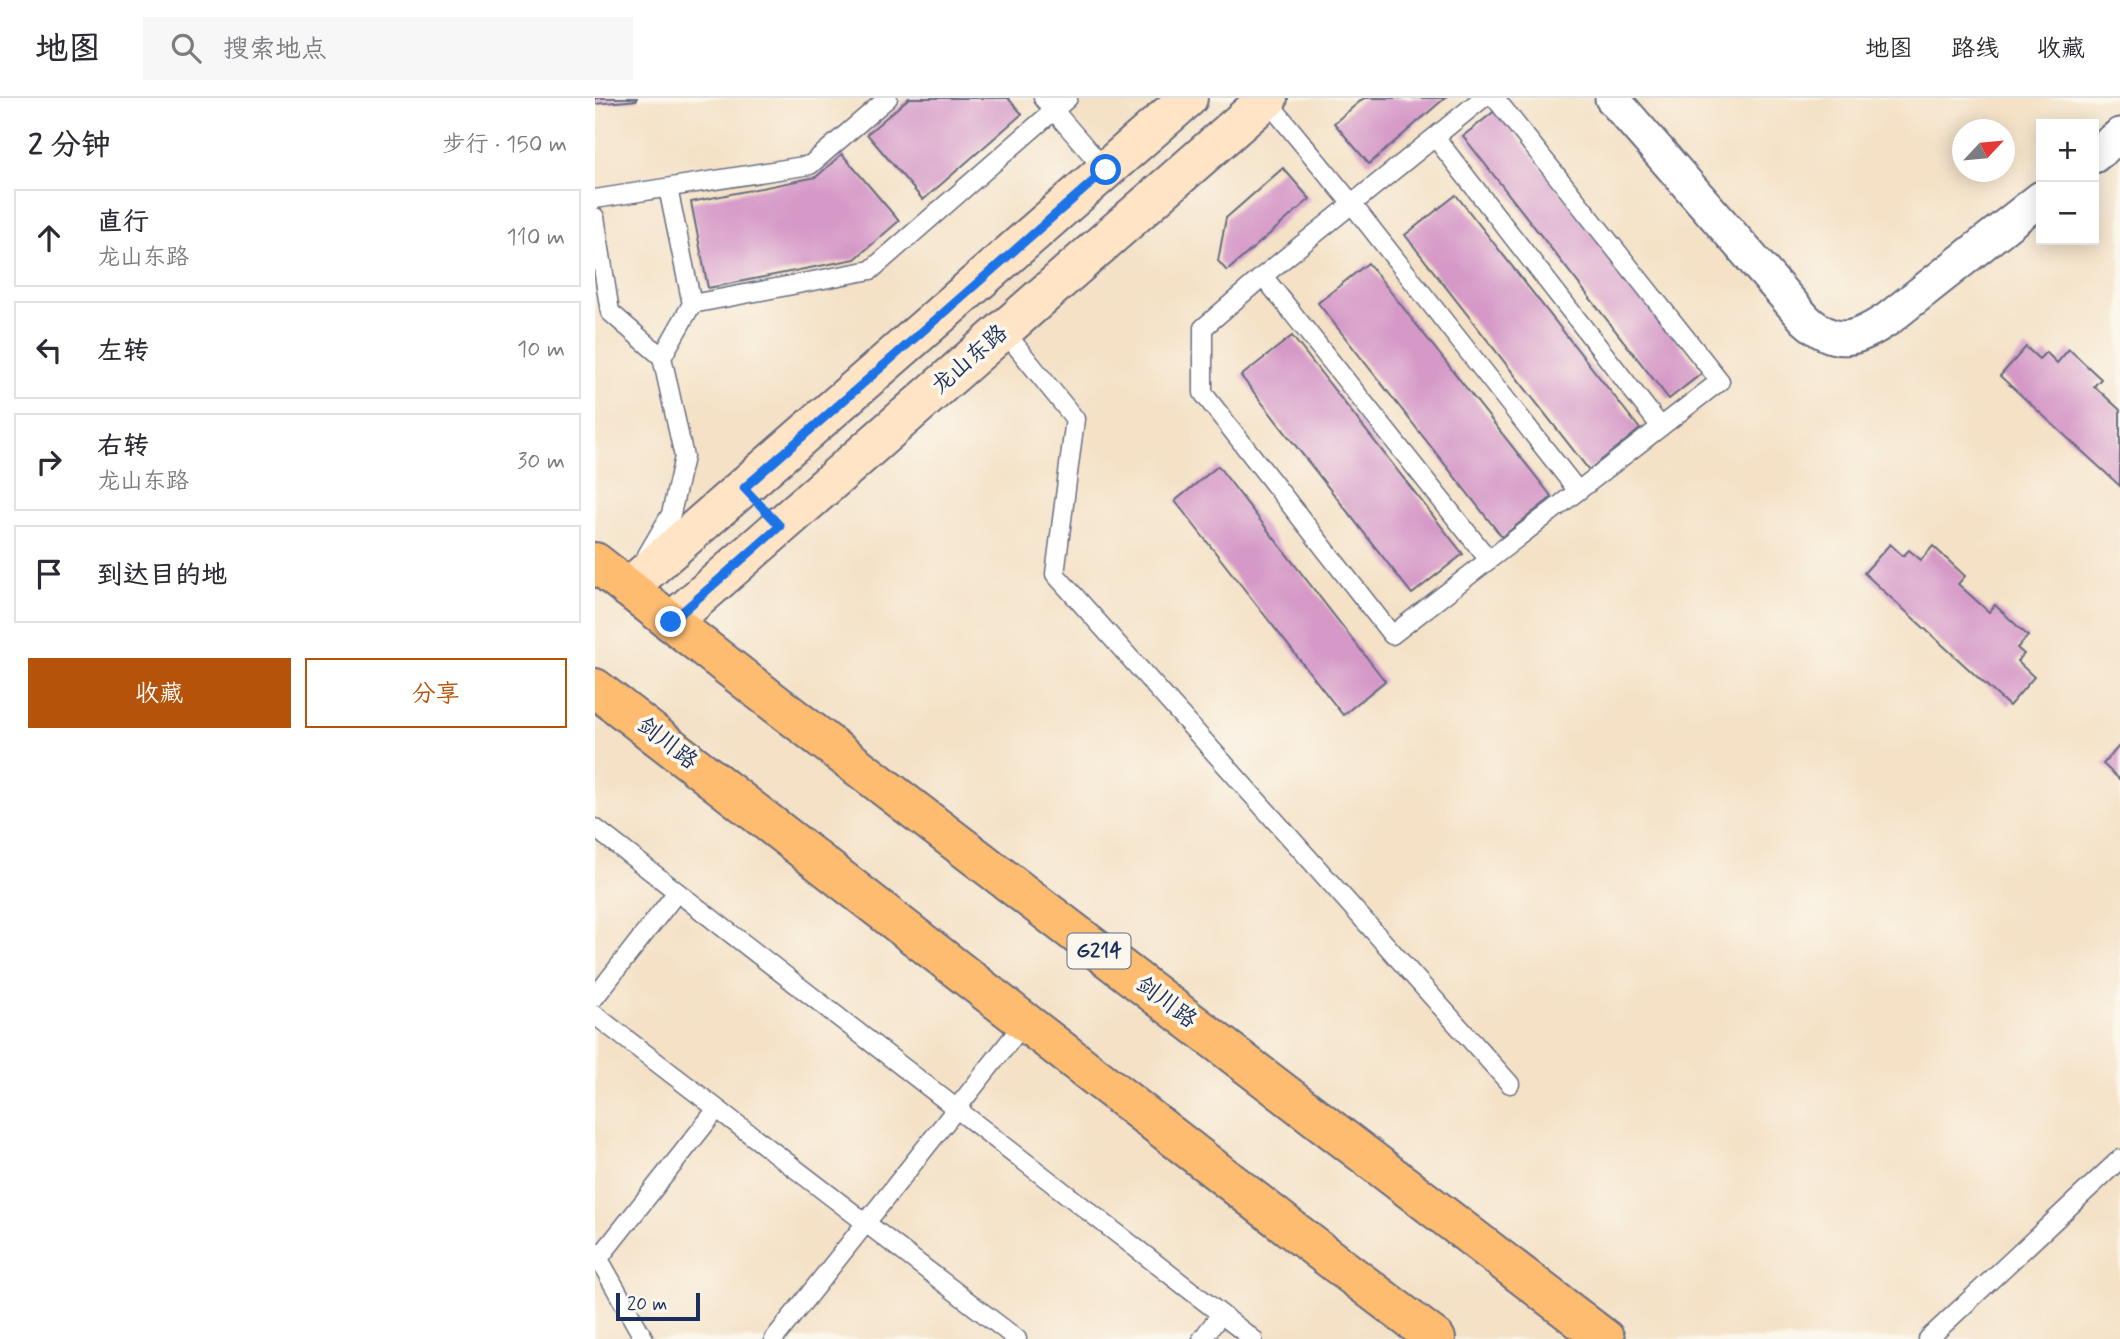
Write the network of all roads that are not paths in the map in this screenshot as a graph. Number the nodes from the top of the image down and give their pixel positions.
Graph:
1 (888, 98) edge
2 (1068, 98) edge
3 (1188, 98) edge
4 (1483, 98) edge
5 (1495, 98) edge
6 (1612, 98) edge
7 (1266, 99) edge
8 (1048, 104) edge
9 (2120, 135) edge
10 (1435, 137) junction
11 (2099, 152) edge
12 (1106, 170) junction
13 (668, 188) junction
14 (595, 199) edge
15 (2036, 202) edge
16 (1352, 204) junction
17 (595, 217) edge
18 (1263, 276) junction
19 (692, 304) junction
20 (603, 314) edge
21 (1004, 331) junction
22 (661, 357) junction
23 (1661, 427) junction
24 (744, 488) junction
25 (1578, 491) junction
26 (780, 526) junction
27 (1489, 560) junction
28 (595, 562) edge
29 (628, 589) junction
30 (671, 622) junction
31 (595, 688) edge
32 (595, 828) edge
33 (677, 892) junction
34 (595, 997) edge
35 (595, 1016) edge
36 (1025, 1022) junction
37 (1510, 1084) dead end
38 (957, 1108) junction
39 (717, 1109) junction
40 (2120, 1159) edge
41 (866, 1223) junction
42 (597, 1255) edge
43 (1221, 1314) junction
44 (996, 1333) edge
45 (644, 1339) edge
46 (774, 1339) edge
47 (1017, 1339) edge
48 (1202, 1339) edge
49 (1253, 1339) edge
50 (1436, 1339) edge
51 (1605, 1339) edge
52 (1928, 1339) edge

1 - 13 lane
2 - 8 lane
3 - 12 street
4 - 10 lane
5 - 23 lane
6 - 15 street
7 - 16 lane
7 - 21 street, 龙山东路
8 - 12 lane
8 - 19 lane
9 - 11 street
10 - 16 lane
10 - 23 lane
12 - 24 street
13 - 14 lane
13 - 19 lane
16 - 18 lane
16 - 25 lane
17 - 20 lane
18 - 27 lane
18 - 27 lane
19 - 22 lane
20 - 22 lane
21 - 26 street, 龙山东路
21 - 37 lane
22 - 29 lane
23 - 25 lane
24 - 26 street
24 - 29 street
25 - 27 lane
26 - 30 street, 龙山东路
28 - 29 highway, 剑川路 / G214
29 - 30 highway, 剑川路 / G214
30 - 51 highway, 剑川路 / G214
31 - 36 highway, 剑川路
32 - 33 lane
33 - 34 lane
33 - 38 lane
35 - 39 lane
36 - 38 lane
36 - 50 highway, 剑川路
38 - 41 lane
38 - 43 lane
39 - 41 lane
39 - 42 lane
40 - 52 lane
41 - 44 lane
41 - 46 lane
42 - 45 lane
43 - 48 lane
43 - 49 lane
44 - 47 lane

